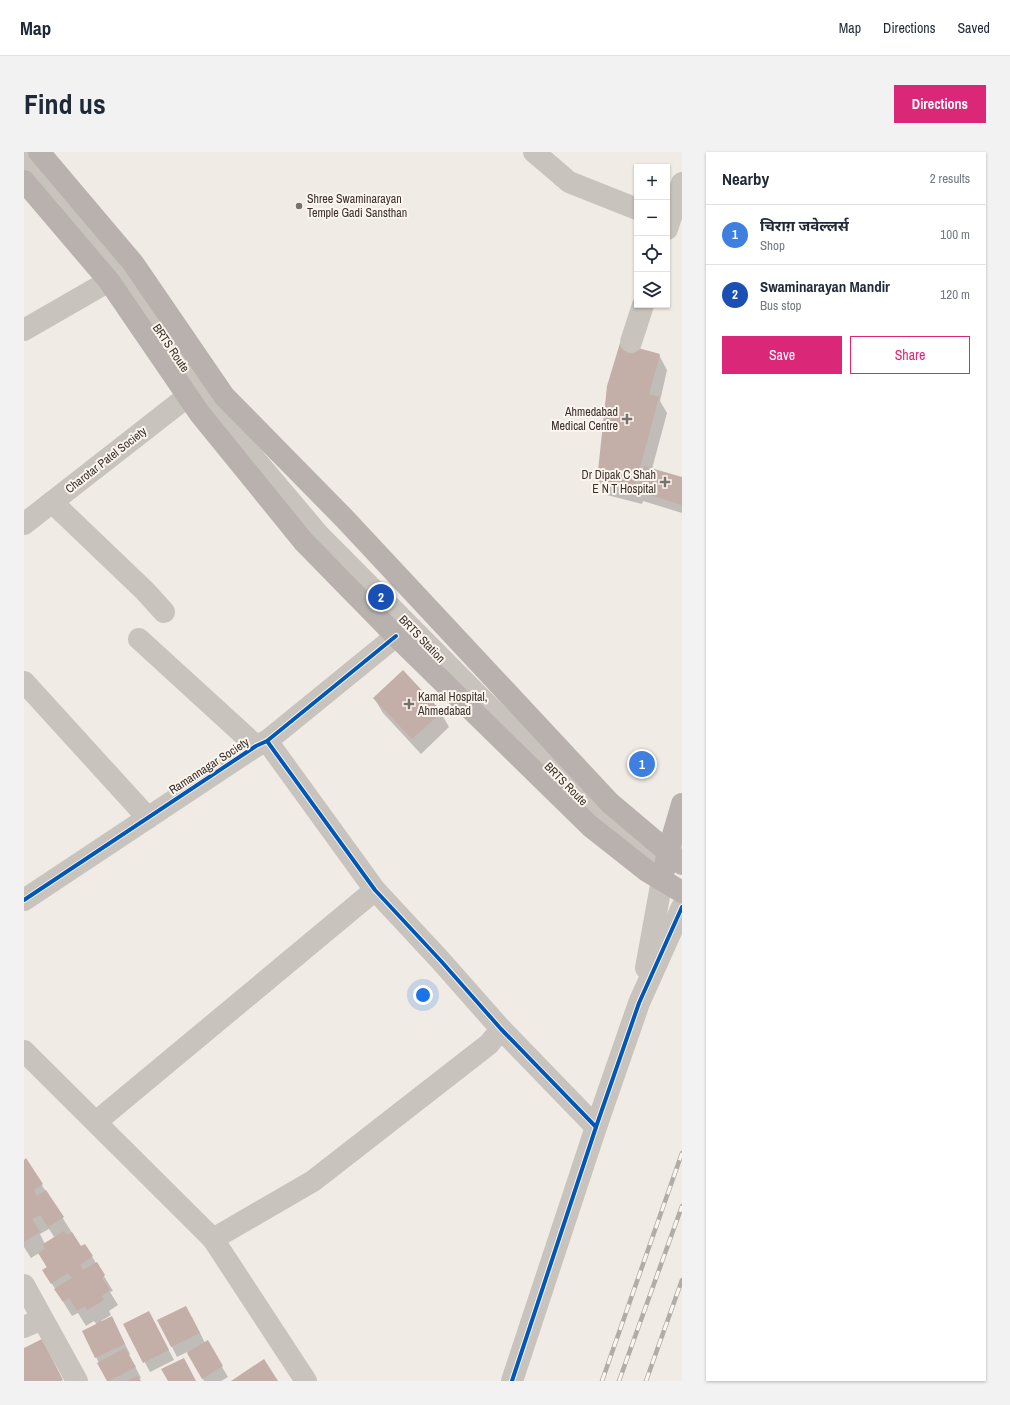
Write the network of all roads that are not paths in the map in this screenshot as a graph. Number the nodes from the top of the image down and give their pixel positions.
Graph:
1 (39, 152) edge
2 (534, 152) edge
3 (24, 161) edge
4 (24, 181) edge
5 (682, 183) edge
6 (634, 208) edge
7 (671, 224) edge
8 (109, 281) junction
9 (642, 308) edge
10 (24, 330) edge
11 (631, 342) dead end
12 (188, 396) junction
13 (52, 502) junction
14 (24, 524) edge
15 (318, 535) joint
16 (164, 612) dead end
17 (396, 636) junction
18 (139, 639) dead end
19 (458, 676) joint
20 (24, 682) edge
21 (261, 743) junction
22 (682, 804) edge
23 (148, 818) junction
24 (682, 836) edge
25 (675, 858) edge
26 (662, 880) junction
27 (375, 890) junction
28 (682, 892) edge
29 (24, 900) edge
30 (682, 907) edge
31 (639, 1003) junction
32 (501, 1029) junction
33 (24, 1051) edge
34 (96, 1122) junction
35 (596, 1127) junction
36 (213, 1239) junction
37 (24, 1285) edge
38 (33, 1323) edge
39 (77, 1381) edge
40 (306, 1381) edge
41 (512, 1381) edge

1 - 25 main road
2 - 6 street
3 - 15 street, BRTS Route
4 - 8 main road
5 - 7 street
8 - 10 street
8 - 12 main road
9 - 11 street
12 - 13 street, Charotar Patel Society
12 - 17 main road
13 - 14 street, Charotar Patel Society
13 - 16 street
15 - 19 street, BRTS Station
17 - 21 street, Ramannagar Society
17 - 26 main road
18 - 21 street
19 - 25 street, BRTS Route
20 - 23 street
21 - 23 street, Ramannagar Society
21 - 27 street
22 - 25 main road
23 - 29 street, Ramannagar Society
24 - 25 street
25 - 26 main road
26 - 28 main road
26 - 31 street
27 - 32 street
27 - 34 street
30 - 31 street
31 - 35 street
32 - 35 street
32 - 36 street
33 - 34 street
34 - 36 street
35 - 41 street
36 - 40 street
37 - 38 street
38 - 39 street

